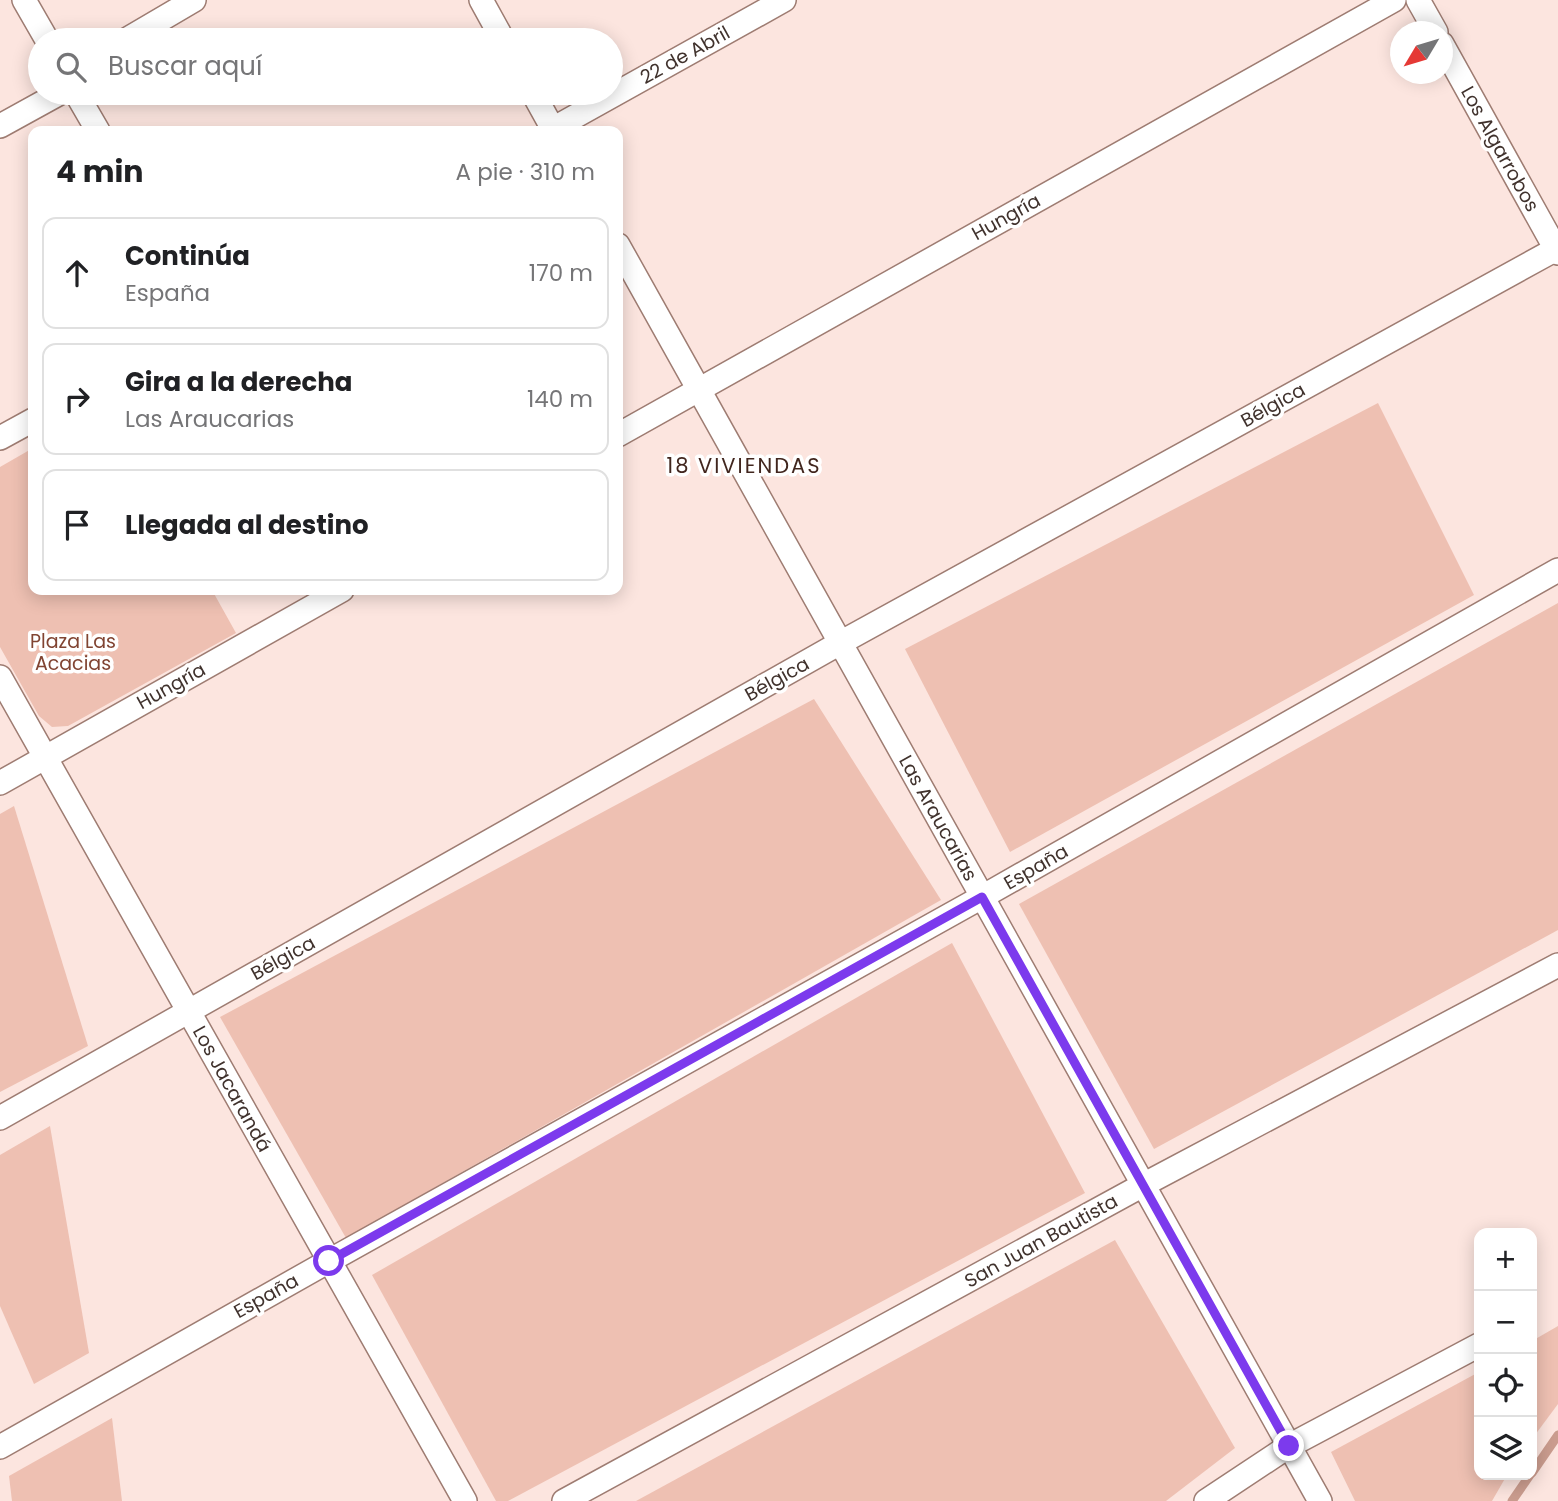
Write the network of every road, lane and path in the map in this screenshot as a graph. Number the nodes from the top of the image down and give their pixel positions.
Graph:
1 (24, 0) edge
2 (194, 0) edge
3 (481, 0) edge
4 (784, 0) edge
5 (1394, 0) edge
6 (1418, 0) edge
7 (1430, 21) edge
8 (40, 28) edge
9 (146, 28) edge
10 (496, 28) edge
11 (1453, 62) edge
12 (623, 90) edge
13 (38, 105) edge
14 (83, 105) edge
15 (539, 105) edge
16 (597, 105) edge
17 (0, 126) edge
18 (95, 126) edge
19 (550, 126) edge
20 (559, 126) edge
21 (1557, 250) edge
22 (623, 254) edge
23 (698, 390) junction
24 (28, 423) edge
25 (623, 432) edge
26 (0, 438) edge
27 (1558, 570) edge
28 (333, 595) edge
29 (840, 643) junction
30 (0, 677) edge
31 (45, 757) junction
32 (0, 783) edge
33 (982, 897) junction
34 (1558, 965) edge
35 (189, 1011) junction
36 (0, 1118) edge
37 (1143, 1185) junction
38 (329, 1261) junction
39 (1474, 1348) edge
40 (1289, 1446) junction
41 (0, 1447) edge
42 (465, 1501) edge
43 (564, 1501) edge
44 (1206, 1501) edge
45 (1320, 1501) edge

1 - 8 street
2 - 9 street
3 - 10 street
4 - 12 street, 22 de Abril
5 - 23 street, Hungría
6 - 7 street
11 - 21 street, Los Algarrobos
13 - 17 street
14 - 18 street
15 - 19 street
16 - 20 street, 22 de Abril
21 - 29 street, Bélgica
22 - 23 street, Las Araucarias
23 - 25 street, Hungría
23 - 29 street, Las Araucarias
24 - 26 street
27 - 33 street, España
28 - 31 street, Hungría
29 - 33 street, Las Araucarias
29 - 35 street, Bélgica
30 - 31 street, Los Jacarandá
31 - 32 street, Hungría
31 - 35 street, Los Jacarandá
33 - 37 street, Las Araucarias
33 - 38 street, España
34 - 37 street, San Juan Bautista
35 - 36 street, Bélgica
35 - 38 street, Los Jacarandá
37 - 40 street, Las Araucarias
37 - 43 street, San Juan Bautista
38 - 41 street, España
38 - 42 street, Los Jacarandá
39 - 40 street
40 - 44 street
40 - 45 street, Las Araucarias

